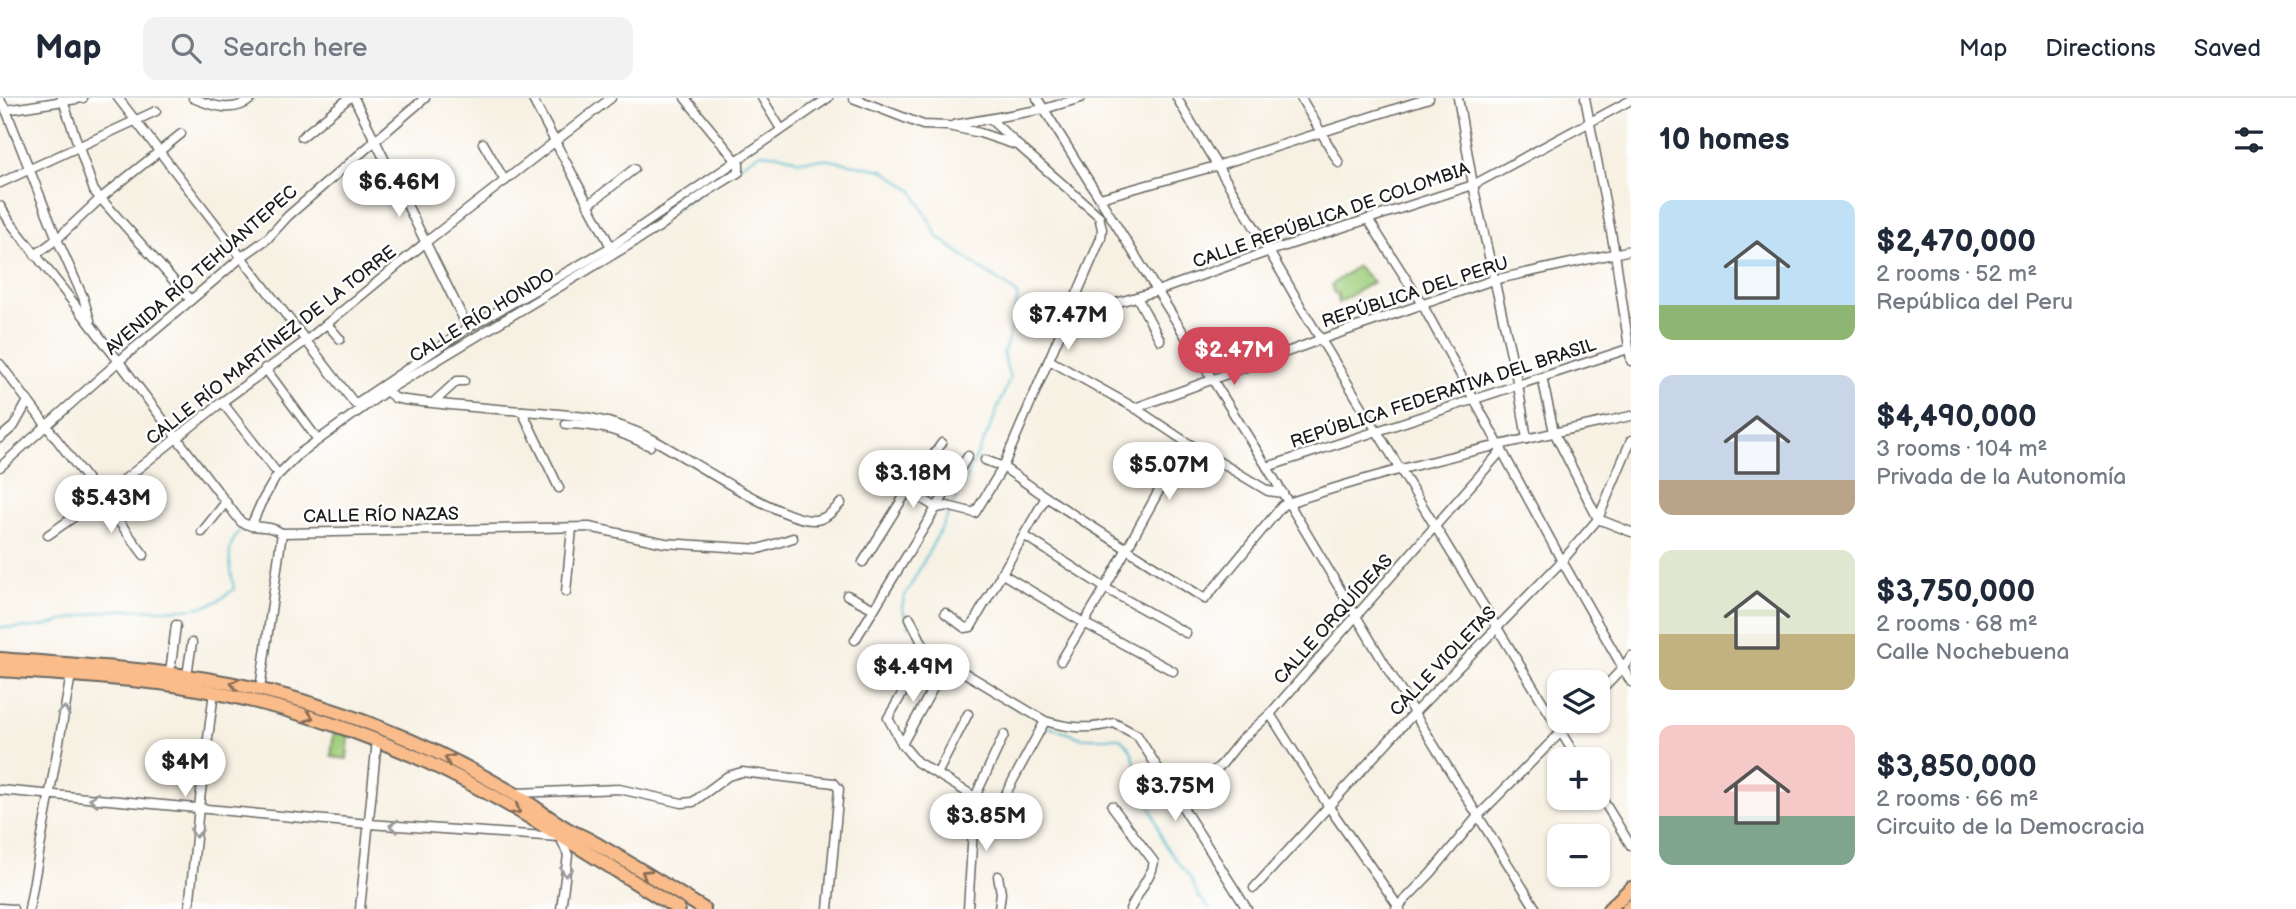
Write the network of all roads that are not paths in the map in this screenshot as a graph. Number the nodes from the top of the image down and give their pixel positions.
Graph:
1 (83, 98) edge
2 (118, 98) edge
3 (193, 98) edge
4 (253, 98) edge
5 (352, 98) edge
6 (425, 98) edge
7 (532, 98) edge
8 (611, 98) edge
9 (685, 98) edge
10 (762, 98) edge
11 (853, 98) edge
12 (1037, 98) edge
13 (1081, 98) edge
14 (1177, 98) edge
15 (1301, 98) edge
16 (1429, 98) edge
17 (1458, 98) edge
18 (1585, 98) edge
19 (62, 99) edge
20 (823, 99) edge
21 (0, 100) edge
22 (1631, 100) edge
23 (1044, 109) junction
24 (6, 110) junction
25 (156, 111) dead end
26 (990, 119) junction
27 (136, 121) junction
28 (1589, 124) junction
29 (947, 126) junction
30 (781, 129) junction
31 (1321, 132) junction
32 (181, 134) dead end
33 (302, 137) dead end
34 (376, 140) junction
35 (554, 143) junction
36 (483, 144) dead end
37 (1019, 146) junction
38 (78, 148) junction
39 (161, 150) junction
40 (1339, 163) dead end
41 (739, 165) junction
42 (1216, 166) junction
43 (29, 169) junction
44 (634, 169) dead end
45 (506, 181) junction
46 (0, 183) edge
47 (1473, 185) junction
48 (101, 198) junction
49 (1100, 198) junction
50 (588, 205) junction
51 (0, 206) edge
52 (1103, 214) junction
53 (1368, 219) junction
54 (1114, 224) junction
55 (1102, 229) junction
56 (57, 239) junction
57 (426, 242) junction
58 (611, 247) junction
59 (1631, 250) edge
60 (1270, 251) junction
61 (1615, 253) junction
62 (35, 255) junction
63 (243, 256) junction
64 (1493, 280) junction
65 (1157, 291) junction
66 (1138, 297) junction
67 (191, 300) junction
68 (1422, 304) junction
69 (1068, 317) junction
70 (327, 324) junction
71 (91, 325) junction
72 (468, 328) junction
73 (340, 339) dead end
74 (1322, 339) junction
75 (307, 340) junction
76 (1160, 340) dead end
77 (1628, 349) junction
78 (1049, 360) junction
79 (119, 361) junction
80 (1631, 361) edge
81 (0, 364) edge
82 (265, 368) junction
83 (1542, 377) junction
84 (1212, 380) junction
85 (464, 381) dead end
86 (1518, 385) junction
87 (386, 391) junction
88 (1473, 400) junction
89 (28, 401) junction
90 (222, 401) junction
91 (434, 402) junction
92 (1135, 408) junction
93 (522, 411) junction
94 (576, 415) junction
95 (1631, 416) edge
96 (566, 424) dead end
97 (580, 424) junction
98 (47, 425) junction
99 (1378, 430) junction
100 (1555, 432) junction
101 (315, 436) dead end
102 (0, 438) edge
103 (178, 439) junction
104 (1527, 439) junction
105 (1631, 440) edge
106 (1186, 442) junction
107 (942, 443) dead end
108 (650, 446) dead end
109 (1501, 448) junction
110 (968, 456) dead end
111 (985, 460) dead end
112 (0, 467) edge
113 (1003, 467) junction
114 (1267, 467) junction
115 (274, 469) dead end
116 (1402, 469) junction
117 (559, 488) dead end
118 (908, 490) junction
119 (1283, 494) junction
120 (1046, 497) junction
121 (102, 498) junction
122 (226, 502) junction
123 (841, 503) dead end
124 (1288, 503) junction
125 (937, 508) junction
126 (257, 514) junction
127 (1598, 519) junction
128 (247, 525) junction
129 (268, 526) junction
130 (1435, 527) junction
131 (572, 528) junction
132 (202, 532) dead end
133 (1631, 532) edge
134 (282, 533) junction
135 (48, 535) dead end
136 (1025, 536) junction
137 (793, 538) dead end
138 (1126, 548) junction
139 (144, 555) dead end
140 (1562, 561) junction
141 (863, 562) dead end
142 (1001, 573) junction
143 (1105, 588) junction
144 (566, 592) dead end
145 (847, 596) dead end
146 (874, 609) junction
147 (945, 613) dead end
148 (1357, 616) junction
149 (910, 618) dead end
150 (1084, 623) junction
151 (176, 625) dead end
152 (1496, 627) junction
153 (1185, 633) dead end
154 (855, 640) dead end
155 (192, 643) dead end
156 (1631, 656) edge
157 (0, 659) edge
158 (1061, 661) dead end
159 (1623, 668) junction
160 (0, 670) edge
161 (1173, 671) dead end
162 (170, 673) junction
163 (71, 675) junction
164 (187, 675) junction
165 (913, 675) dead end
166 (1610, 682) edge
167 (1631, 682) edge
168 (260, 689) junction
169 (932, 690) dead end
170 (214, 692) junction
171 (1547, 709) edge
172 (1414, 713) junction
173 (968, 714) dead end
174 (1270, 714) junction
175 (1045, 721) junction
176 (1560, 733) edge
177 (1004, 735) dead end
178 (377, 740) junction
179 (902, 744) junction
180 (937, 774) junction
181 (0, 790) edge
182 (513, 793) junction
183 (49, 795) junction
184 (975, 797) junction
185 (1179, 801) junction
186 (1112, 806) dead end
187 (199, 807) junction
188 (1329, 807) junction
189 (1609, 810) edge
190 (1477, 817) junction
191 (369, 824) junction
192 (556, 830) junction
193 (974, 830) junction
194 (1631, 846) edge
195 (998, 876) dead end
196 (1254, 888) dead end
197 (1631, 888) edge
198 (1001, 907) edge
199 (0, 908) edge
200 (1398, 908) edge
201 (13, 909) edge
202 (29, 909) edge
203 (189, 909) edge
204 (360, 909) edge
205 (561, 909) edge
206 (678, 909) edge
207 (704, 909) edge
208 (828, 909) edge
209 (968, 909) edge
210 (1130, 909) edge
211 (1247, 909) edge
212 (1536, 909) edge
213 (1609, 909) edge

1 - 19 street
2 - 27 street
3 - 4 street
5 - 33 street
5 - 34 street
6 - 34 street, AVENIDA RÍO TEHUANTEPEC
7 - 35 street
8 - 35 street, CALLE RÍO MARTÍNEZ DE LA TORRE
9 - 41 street
10 - 30 street
11 - 29 street
12 - 23 street
13 - 23 street
14 - 42 street
15 - 31 street
16 - 31 street
17 - 47 street
18 - 28 street
19 - 24 street
19 - 38 street
20 - 30 street
21 - 24 street
22 - 28 street, CALLE REPÚBLICA DE COLOMBIA
23 - 26 street
23 - 49 street
24 - 43 street
25 - 27 street
26 - 29 street
26 - 37 street
27 - 38 street
27 - 39 street
28 - 47 street, CALLE REPÚBLICA DE COLOMBIA
28 - 61 street
29 - 37 street
30 - 41 street
31 - 40 street
31 - 42 street
32 - 39 street
34 - 57 street
34 - 63 street, AVENIDA RÍO TEHUANTEPEC
35 - 45 street, CALLE RÍO MARTÍNEZ DE LA TORRE
35 - 50 street
36 - 45 street
37 - 52 street
38 - 43 street
38 - 48 street
39 - 48 street
39 - 63 street
41 - 58 street, CALLE RÍO HONDO
41 - 87 street, CALLE RÍO HONDO
42 - 49 street
42 - 60 street
43 - 46 street
43 - 56 street
44 - 50 street
45 - 57 street, CALLE RÍO MARTÍNEZ DE LA TORRE
47 - 53 street, CALLE REPÚBLICA DE COLOMBIA
47 - 64 street
48 - 56 street
48 - 67 street
49 - 52 street
50 - 58 street
51 - 62 street
52 - 54 street
52 - 55 street
53 - 60 street, CALLE REPÚBLICA DE COLOMBIA
53 - 68 street
54 - 55 street
54 - 65 street
55 - 69 street
56 - 62 street
56 - 71 street
57 - 70 street, CALLE RÍO MARTÍNEZ DE LA TORRE
57 - 72 street
58 - 72 street, CALLE RÍO HONDO
59 - 61 street, REPÚBLICA DEL PERU
60 - 65 street, CALLE REPÚBLICA DE COLOMBIA
60 - 74 street
61 - 64 street, REPÚBLICA DEL PERU
61 - 77 street
62 - 71 street
63 - 67 street, AVENIDA RÍO TEHUANTEPEC
63 - 75 street
64 - 68 street, REPÚBLICA DEL PERU
64 - 86 street
65 - 66 street, CALLE REPÚBLICA DE COLOMBIA
65 - 84 street
66 - 69 street, CALLE REPÚBLICA DE COLOMBIA
66 - 76 street
67 - 79 street, AVENIDA RÍO TEHUANTEPEC
68 - 74 street, REPÚBLICA DEL PERU
68 - 88 street
69 - 78 street
70 - 73 street
70 - 75 street, CALLE RÍO MARTÍNEZ DE LA TORRE
71 - 79 street
72 - 75 street, CALLE RÍO HONDO
74 - 84 street, REPÚBLICA DEL PERU
74 - 99 street
75 - 82 street, CALLE RÍO MARTÍNEZ DE LA TORRE
77 - 80 street
77 - 83 street, REPÚBLICA FEDERATIVA DEL BRASIL
78 - 92 street
78 - 113 street
79 - 98 street, AVENIDA RÍO TEHUANTEPEC
79 - 103 street
81 - 89 street
82 - 90 street, CALLE RÍO MARTÍNEZ DE LA TORRE
82 - 101 street
83 - 86 street, REPÚBLICA FEDERATIVA DEL BRASIL
83 - 100 street
84 - 92 street, REPÚBLICA DEL PERU
84 - 114 street
85 - 91 street
86 - 88 street, REPÚBLICA FEDERATIVA DEL BRASIL
86 - 104 street
87 - 91 street
87 - 126 street, CALLE RÍO HONDO
88 - 99 street, REPÚBLICA FEDERATIVA DEL BRASIL
88 - 109 street
89 - 98 street
89 - 102 street
90 - 103 street, CALLE RÍO MARTÍNEZ DE LA TORRE
90 - 115 street
91 - 93 street
92 - 106 street
93 - 94 street
93 - 117 street
94 - 97 street
94 - 123 street
95 - 100 street
96 - 97 street
97 - 108 street
98 - 112 street, AVENIDA RÍO TEHUANTEPEC
98 - 121 street
99 - 114 street, REPÚBLICA FEDERATIVA DEL BRASIL
99 - 116 street
100 - 104 street
100 - 127 street
103 - 121 street, CALLE RÍO MARTÍNEZ DE LA TORRE
103 - 122 street
104 - 109 street
105 - 127 street, CALLE VIOLETAS
106 - 119 street
106 - 138 street
107 - 118 street
109 - 116 street
109 - 130 street, CALLE ORQUÍDEAS
109 - 140 street
110 - 125 street
111 - 113 street
113 - 120 street
113 - 125 street
114 - 119 street
116 - 124 street
116 - 130 street
118 - 125 street
118 - 141 street
119 - 124 street
120 - 136 street
120 - 138 street
121 - 135 street, CALLE RÍO MARTÍNEZ DE LA TORRE
121 - 139 street
122 - 128 street
122 - 132 street
124 - 138 street
124 - 148 street
125 - 146 street
126 - 128 street, CALLE RÍO HONDO
126 - 129 street
127 - 133 street
127 - 140 street, CALLE VIOLETAS
128 - 129 street, CALLE RÍO NAZAS
129 - 134 street, CALLE RÍO NAZAS
130 - 148 street, CALLE ORQUÍDEAS
130 - 152 street
131 - 134 street, CALLE RÍO NAZAS
131 - 137 street, CALLE RÍO NAZAS
131 - 144 street
134 - 168 street
136 - 142 street
136 - 143 street
138 - 143 street
140 - 152 street, CALLE VIOLETAS
140 - 159 street
142 - 147 street
142 - 150 street
143 - 150 street
143 - 153 street
145 - 146 street
146 - 154 street
148 - 172 street
148 - 174 street, CALLE ORQUÍDEAS
149 - 175 street
150 - 158 street
150 - 161 street
151 - 162 street
152 - 171 street
152 - 172 street, CALLE VIOLETAS
155 - 164 street
156 - 159 street
157 - 162 main road
159 - 166 street
159 - 167 street
160 - 163 main road
162 - 164 main road
163 - 170 main road
183 -> 163 street
168 -> 164 main road
165 - 179 street
182 -> 168 main road
169 - 179 street
170 -> 178 main road
170 - 187 street
172 - 188 street, CALLE VIOLETAS
172 - 190 street
173 - 180 street
174 - 185 street, CALLE ORQUÍDEAS
174 - 188 street
175 - 185 street
175 - 193 street
176 - 190 street
177 - 184 street
178 - 191 street
178 -> 192 main road
179 - 180 street
180 - 184 street
181 - 183 street
182 - 192 main road
182 - 208 street
187 -> 183 street
183 - 202 street
184 - 193 street
185 - 211 street
186 - 210 street
187 - 191 street
187 -> 203 street
188 - 196 street, CALLE VIOLETAS
188 - 200 street
189 - 194 street
190 - 200 street
190 - 212 street
192 -> 191 street
191 - 204 street
192 -> 205 street
192 - 206 main road
207 -> 192 main road
193 - 209 street
195 - 198 street
197 - 213 main road
199 - 201 street

